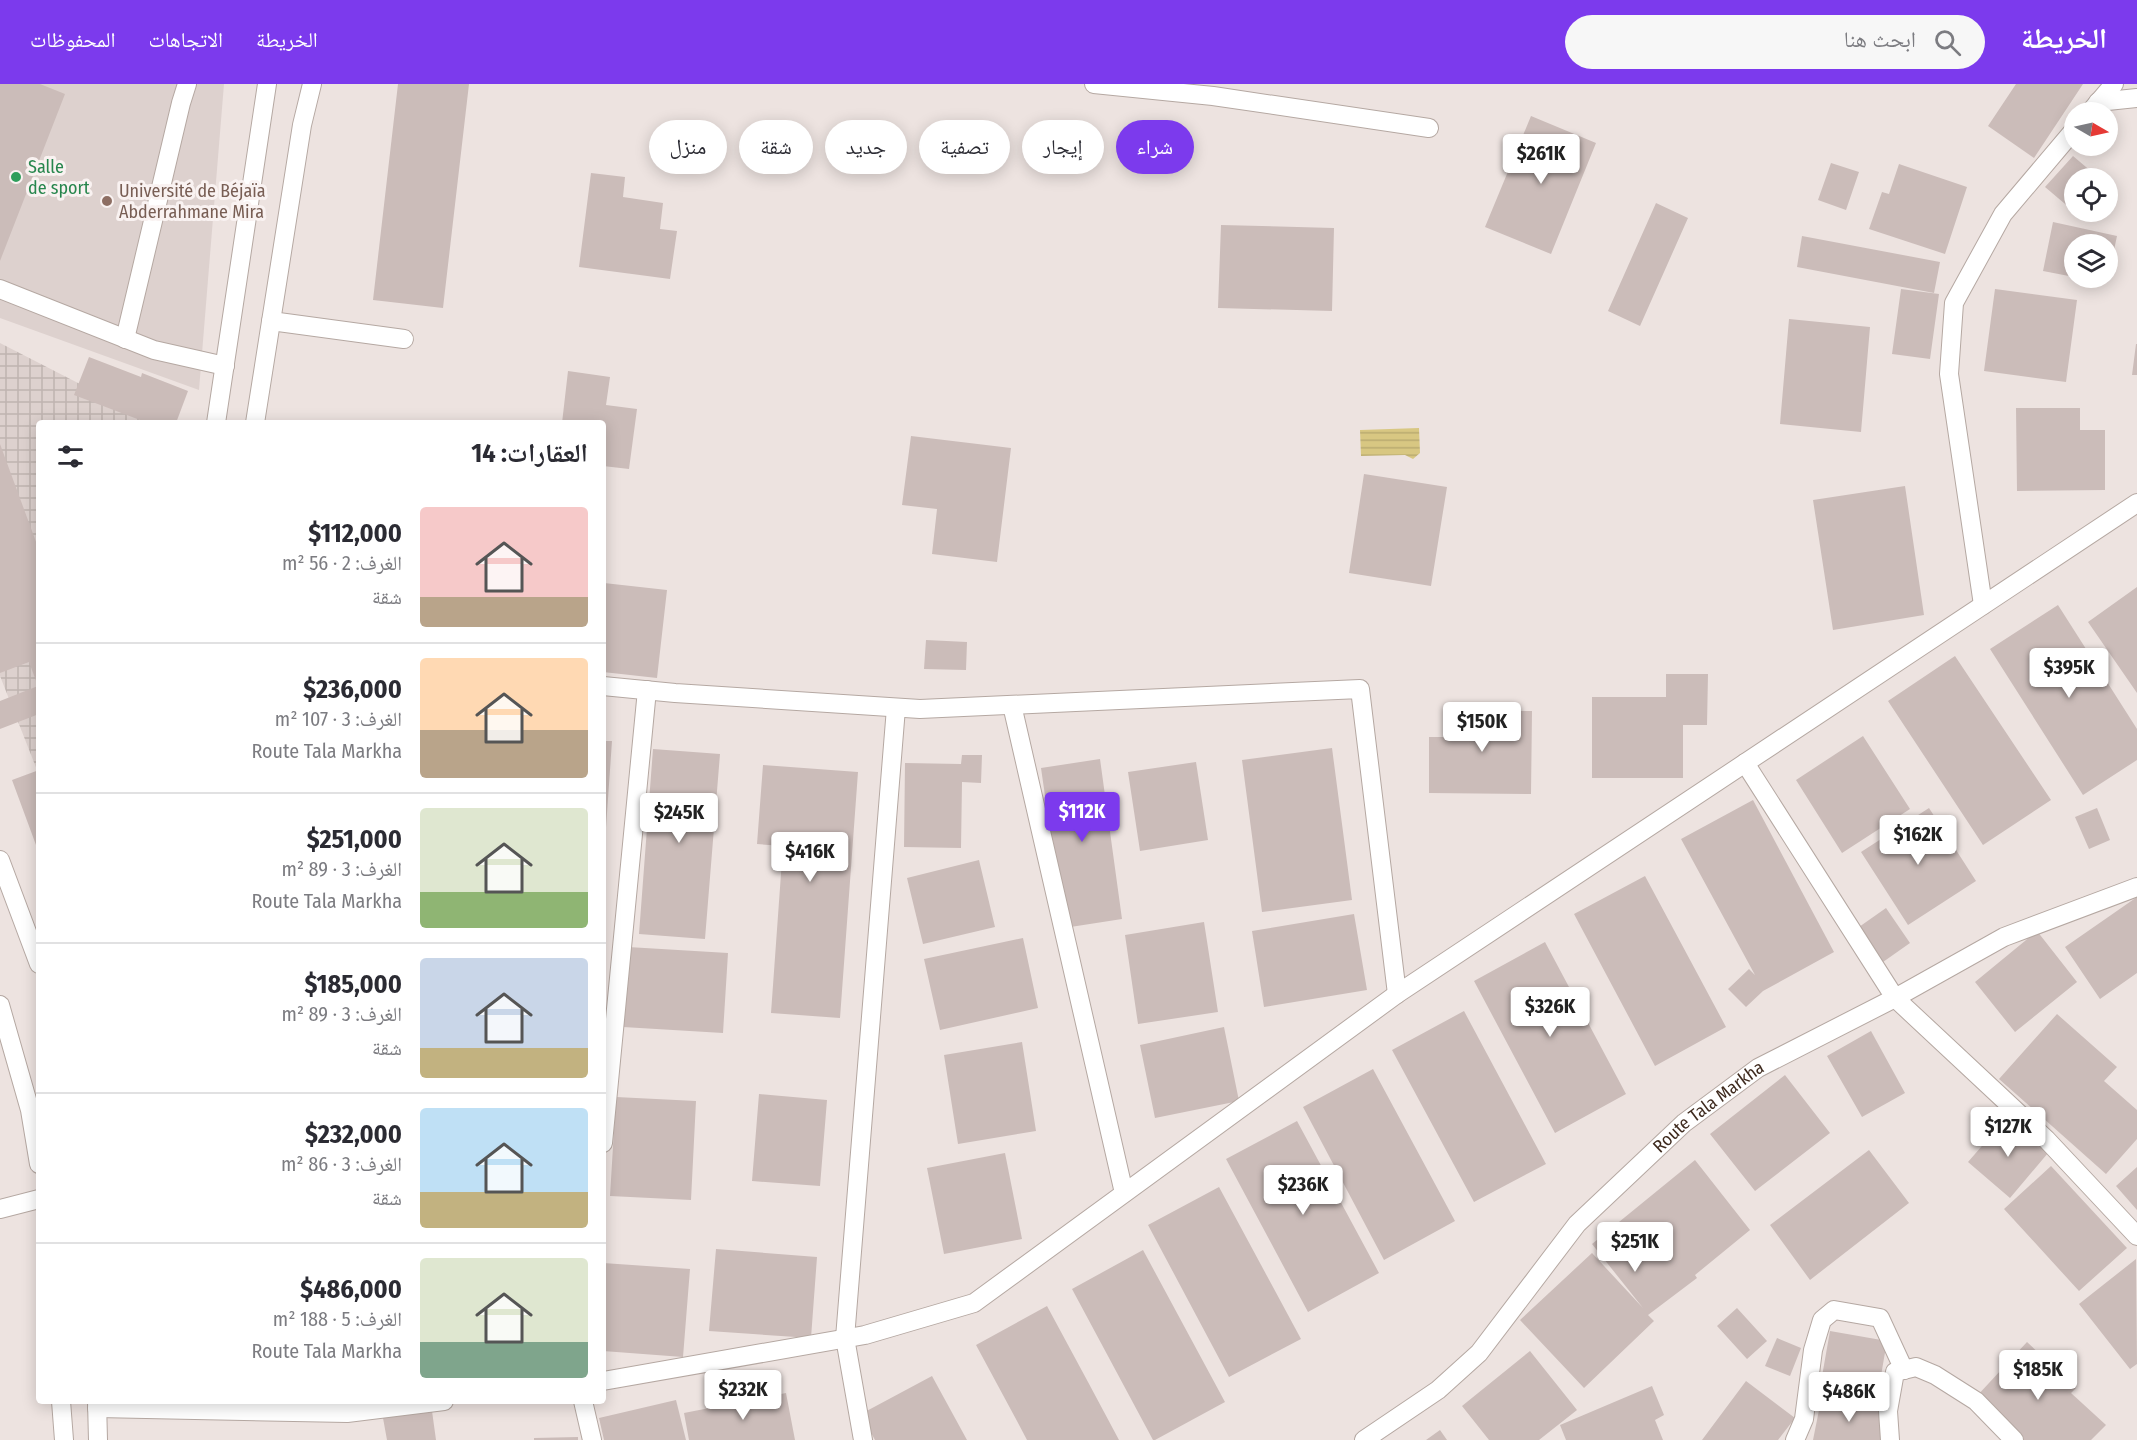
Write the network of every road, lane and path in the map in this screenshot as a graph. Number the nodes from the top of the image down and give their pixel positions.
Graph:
1 (187, 84) edge
2 (267, 84) edge
3 (312, 84) edge
4 (1094, 84) edge
5 (2114, 84) edge
6 (2137, 98) edge
7 (2098, 102) edge
8 (2118, 102) edge
9 (1429, 128) dead end
10 (2064, 142) edge
11 (0, 289) edge
12 (271, 321) junction
13 (125, 339) junction
14 (404, 339) dead end
15 (225, 366) junction
16 (216, 420) edge
17 (255, 420) edge
18 (2137, 503) edge
19 (1983, 605) junction
20 (606, 686) edge
21 (647, 690) junction
22 (1012, 705) junction
23 (896, 708) junction
24 (1745, 763) junction
25 (0, 860) edge
26 (2137, 887) edge
27 (36, 953) edge
28 (1397, 994) junction
29 (1894, 998) junction
30 (0, 1005) edge
31 (606, 1112) edge
32 (36, 1144) edge
33 (1124, 1193) junction
34 (36, 1200) edge
35 (0, 1209) edge
36 (2137, 1236) edge
37 (845, 1338) junction
38 (1904, 1370) junction
39 (606, 1380) edge
40 (61, 1404) edge
41 (420, 1404) edge
42 (584, 1404) edge
43 (97, 1405) edge
44 (64, 1440) edge
45 (98, 1440) edge
46 (592, 1440) edge
47 (863, 1440) edge
48 (1364, 1440) edge
49 (1795, 1440) edge
50 (1890, 1440) edge
51 (2014, 1440) edge

1 - 13 street
2 - 15 street
3 - 12 street
4 - 9 street
5 - 7 street
6 - 8 street
10 - 19 street
11 - 13 street
12 - 14 street
12 - 17 street
13 - 15 street
15 - 16 street
18 - 19 street
19 - 24 street
20 - 21 street
21 - 23 street
21 - 31 street
22 - 23 street
22 - 28 street
22 - 33 street
23 - 37 street
24 - 28 street
24 - 29 street
25 - 27 street
26 - 29 street, Route Tala Markha
28 - 33 street
29 - 36 street
29 - 48 street, Route Tala Markha
30 - 32 street
33 - 37 street
34 - 35 street
37 - 39 street
37 - 47 street
38 - 49 street
38 - 50 street
38 - 51 street
40 - 44 street
41 - 43 street
42 - 46 street
43 - 45 street

